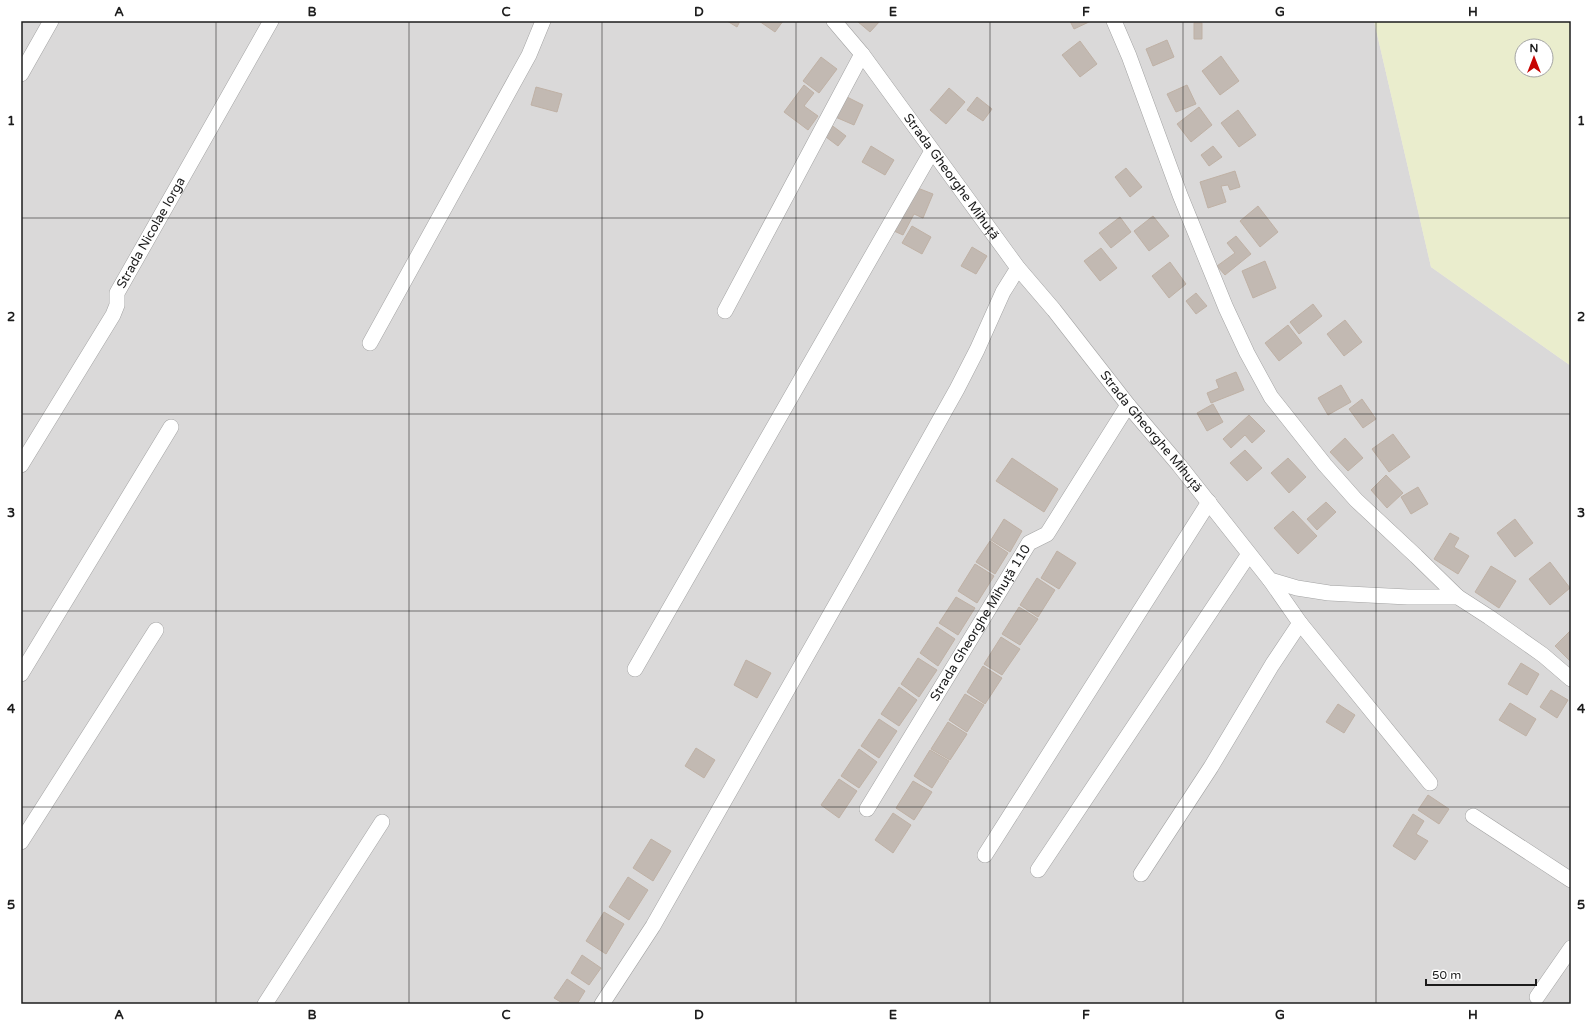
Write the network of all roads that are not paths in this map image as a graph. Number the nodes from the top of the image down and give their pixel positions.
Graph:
1 (51, 21) edge
2 (271, 21) edge
3 (544, 21) edge
4 (834, 21) edge
5 (1114, 21) edge
6 (862, 54) junction
7 (21, 74) edge
8 (932, 151) junction
9 (1018, 268) junction
10 (725, 311) dead end
11 (370, 343) dead end
12 (1128, 404) junction
13 (171, 427) dead end
14 (21, 465) edge
15 (1209, 502) junction
16 (1249, 554) junction
17 (1270, 580) junction
18 (1458, 597) junction
19 (1300, 623) junction
20 (156, 630) dead end
21 (634, 669) dead end
22 (21, 674) edge
23 (1571, 679) edge
24 (1430, 784) dead end
25 (867, 810) dead end
26 (1473, 816) dead end
27 (382, 822) dead end
28 (21, 842) edge
29 (985, 855) dead end
30 (1038, 870) dead end
31 (1140, 874) dead end
32 (1571, 880) edge
33 (1571, 948) edge
34 (1537, 997) dead end
35 (265, 1004) edge
36 (602, 1004) edge

1 - 7 street
2 - 14 street, Strada Nicolae Iorga
3 - 11 street
4 - 6 street, Strada Gheorghe Mihuță
5 - 18 street
6 - 8 street, Strada Gheorghe Mihuță
6 - 10 street
8 - 9 street, Strada Gheorghe Mihuță
8 - 21 street
9 - 12 street, Strada Gheorghe Mihuță
9 - 36 street
12 - 15 street, Strada Gheorghe Mihuță
12 - 25 street, Strada Gheorghe Mihuță 110
13 - 22 street
15 - 16 street, Strada Gheorghe Mihuță
15 - 29 street
16 - 17 street, Strada Gheorghe Mihuță
16 - 30 street
17 - 18 street
17 - 19 street, Strada Gheorghe Mihuță
18 - 23 street
19 - 24 street, Strada Gheorghe Mihuță
19 - 31 street
20 - 28 street
26 - 32 street
27 - 35 street
33 - 34 street

